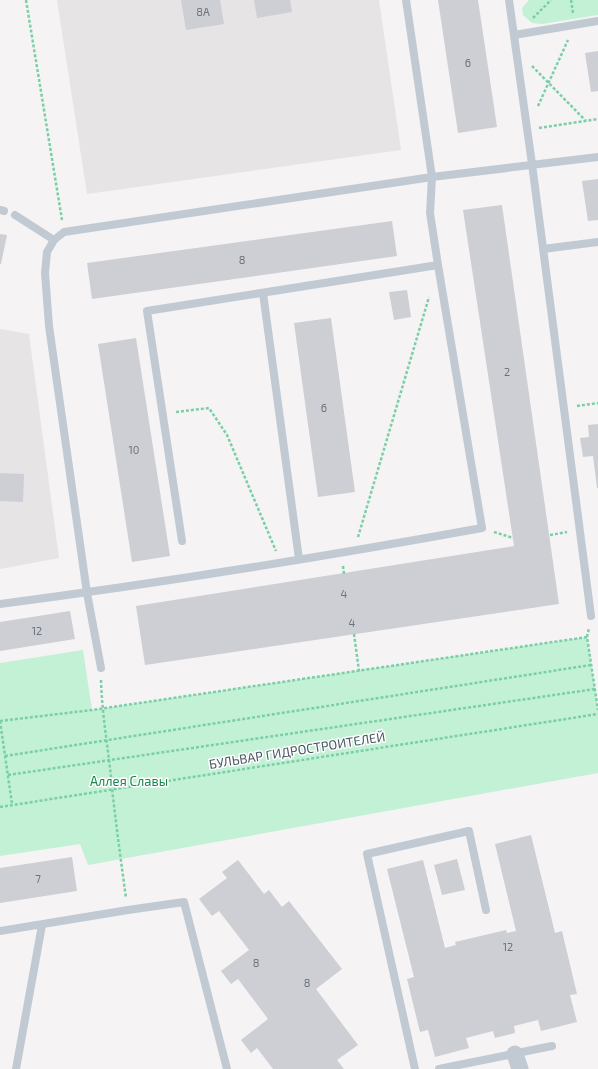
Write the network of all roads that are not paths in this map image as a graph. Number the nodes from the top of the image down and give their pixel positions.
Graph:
1 (406, 0) edge
2 (508, 0) edge
3 (598, 21) edge
4 (514, 35) junction
5 (598, 157) edge
6 (532, 164) junction
7 (432, 178) junction
8 (15, 215) dead end
9 (54, 240) junction
10 (598, 242) edge
11 (543, 249) junction
12 (438, 265) junction
13 (263, 293) junction
14 (182, 541) dead end
15 (299, 559) junction
16 (87, 593) junction
17 (0, 604) edge
18 (591, 616) dead end
19 (101, 668) road end
20 (486, 910) dead end
21 (42, 925) junction
22 (0, 931) edge
23 (552, 1046) dead end
24 (517, 1061) edge
25 (16, 1069) edge
26 (227, 1069) edge
27 (415, 1069) edge
28 (439, 1069) edge

1 - 7 lane
2 - 4 lane
3 - 4 lane
4 - 6 lane
5 - 6 lane
6 - 7 lane
6 - 11 lane
7 - 9 lane
7 - 12 lane
8 - 9 lane
9 - 16 lane
10 - 11 lane
11 - 18 lane
12 - 13 lane
12 - 15 lane
13 - 14 lane
13 - 15 lane
15 - 16 lane
16 - 17 lane
16 - 19 lane
20 - 27 lane
21 - 22 lane
21 - 25 lane
21 - 26 lane
23 - 24 lane
24 - 28 lane

